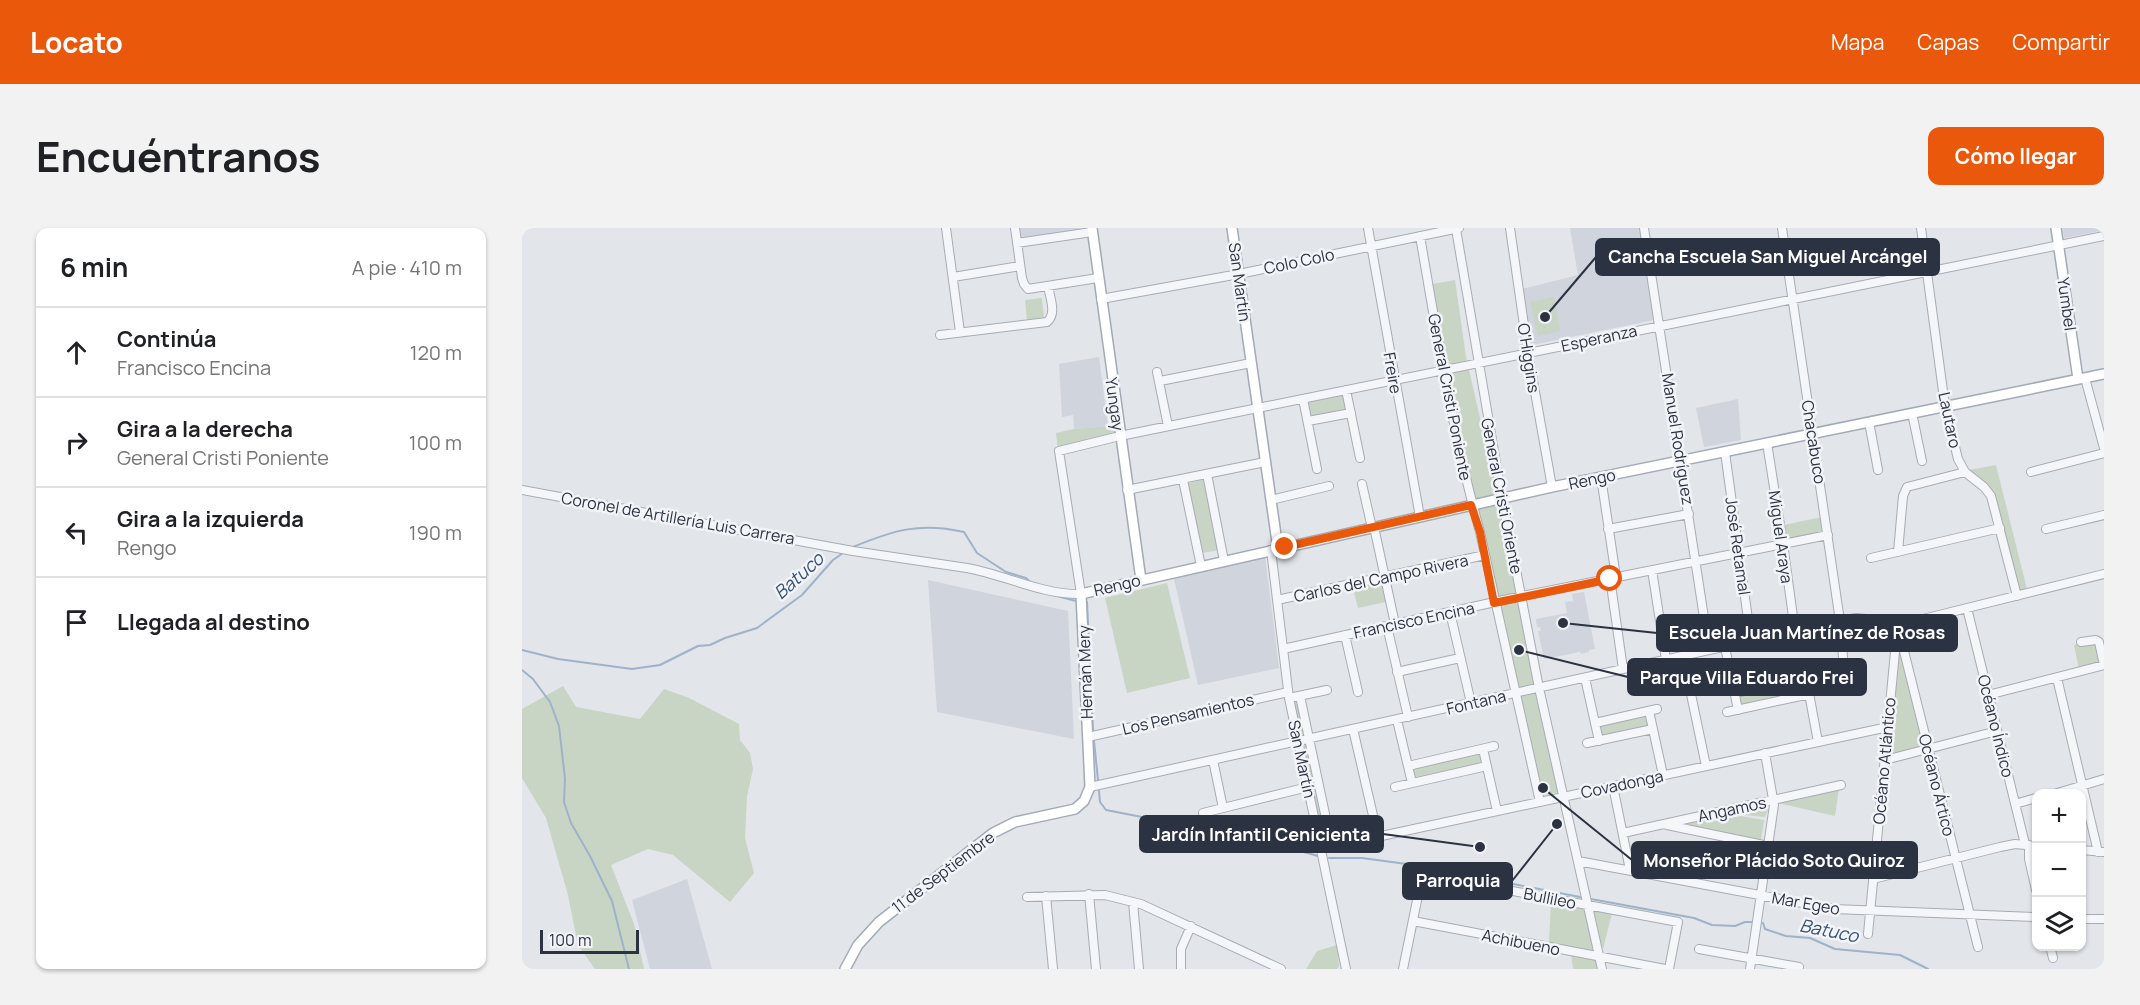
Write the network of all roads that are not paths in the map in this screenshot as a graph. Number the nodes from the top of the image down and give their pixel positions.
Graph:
1 (946, 228) edge
2 (1015, 228) edge
3 (1232, 228) edge
4 (1368, 228) edge
5 (1459, 228) edge
6 (1510, 228) edge
7 (1644, 228) edge
8 (1782, 228) edge
9 (1921, 228) edge
10 (2056, 228) edge
11 (1092, 230) edge
12 (1420, 236) junction
13 (2104, 236) edge
14 (1017, 243) junction
15 (2058, 245) junction
16 (1371, 246) junction
17 (1020, 266) junction
18 (1927, 272) junction
19 (1239, 274) junction
20 (953, 277) junction
21 (1098, 278) junction
22 (1048, 286) junction
23 (1101, 299) junction
24 (1792, 299) junction
25 (1660, 326) junction
26 (960, 332) junction
27 (940, 335) dead end
28 (1528, 353) junction
29 (1251, 363) junction
30 (1478, 363) junction
31 (1443, 370) junction
32 (1157, 372) dead end
33 (2104, 374) edge
34 (2081, 379) junction
35 (1394, 380) junction
36 (1160, 381) junction
37 (1346, 390) junction
38 (1303, 399) junction
39 (1945, 406) junction
40 (1258, 408) junction
41 (1350, 413) junction
42 (1912, 413) junction
43 (1308, 421) junction
44 (1869, 422) junction
45 (1168, 426) junction
46 (1812, 434) junction
47 (1120, 436) junction
48 (1767, 443) junction
49 (2104, 448) edge
50 (1059, 451) joint
51 (1725, 452) junction
52 (2104, 453) edge
53 (1360, 458) dead end
54 (1681, 461) junction
55 (1922, 461) dead end
56 (1265, 462) junction
57 (1317, 469) dead end
58 (1878, 470) dead end
59 (1965, 472) junction
60 (2031, 472) dead end
61 (1207, 474) junction
62 (1601, 477) junction
63 (1183, 480) junction
64 (1362, 484) dead end
65 (1329, 486) dead end
66 (1551, 487) junction
67 (522, 490) edge
68 (1128, 490) junction
69 (1502, 498) junction
70 (1271, 500) junction
71 (1471, 505) junction
72 (1689, 514) junction
73 (2104, 515) edge
74 (1420, 517) junction
75 (1373, 527) junction
76 (2000, 528) junction
77 (1608, 529) junction
78 (2046, 529) dead end
79 (1828, 535) junction
80 (1783, 544) junction
81 (1274, 550) junction
82 (1898, 552) junction
83 (1739, 553) junction
84 (1485, 555) junction
85 (1871, 558) dead end
86 (1224, 561) junction
87 (1696, 561) junction
88 (1201, 566) junction
89 (1652, 570) junction
90 (2104, 574) edge
91 (1385, 577) junction
92 (1613, 578) junction
93 (1141, 580) junction
94 (1082, 594) junction
95 (1522, 596) junction
96 (2017, 596) junction
97 (1277, 600) junction
98 (1494, 603) junction
99 (1967, 609) junction
100 (1450, 612) junction
101 (1840, 621) junction
102 (1897, 623) junction
103 (1391, 625) junction
104 (1795, 631) junction
105 (1345, 635) junction
106 (1751, 641) junction
107 (2081, 642) dead end
108 (1725, 647) junction
109 (1283, 649) junction
110 (1708, 650) junction
111 (1683, 656) junction
112 (1843, 657) dead end
113 (1460, 658) junction
114 (1666, 660) junction
115 (2104, 665) edge
116 (1623, 669) junction
117 (1397, 672) junction
118 (1821, 674) dead end
119 (1806, 677) junction
120 (1585, 678) junction
121 (2057, 678) junction
122 (1539, 688) junction
123 (1327, 690) dead end
124 (1358, 692) dead end
125 (1516, 693) junction
126 (1735, 693) junction
127 (1810, 694) junction
128 (1988, 694) junction
129 (1288, 695) junction
130 (1300, 696) junction
131 (1471, 703) junction
132 (1738, 710) junction
133 (1727, 712) dead end
134 (1408, 717) junction
135 (1397, 720) junction
136 (1595, 723) junction
137 (1888, 727) junction
138 (1353, 729) junction
139 (1653, 729) junction
140 (1997, 731) junction
141 (1088, 737) junction
142 (1308, 739) junction
143 (1299, 741) junction
144 (1599, 741) junction
145 (1818, 742) junction
146 (1587, 743) dead end
147 (1494, 746) dead end
148 (1483, 749) junction
149 (1928, 749) junction
150 (1765, 753) junction
151 (1213, 760) junction
152 (1885, 760) junction
153 (1408, 765) junction
154 (1486, 766) junction
155 (1706, 766) junction
156 (1663, 775) junction
157 (2104, 779) edge
158 (1412, 783) junction
159 (1841, 785) dead end
160 (1613, 786) junction
161 (2082, 786) junction
162 (1090, 787) junction
163 (1308, 787) junction
164 (1395, 787) dead end
165 (2072, 789) edge
166 (1564, 796) junction
167 (2032, 799) edge
168 (1774, 800) junction
169 (1540, 802) junction
170 (2015, 804) junction
171 (1223, 808) junction
172 (1497, 811) junction
173 (1203, 813) dead end
174 (1662, 824) junction
175 (1623, 833) junction
176 (1378, 837) junction
177 (2030, 845) edge
178 (1768, 846) junction
179 (1332, 847) junction
180 (1322, 849) junction
181 (2086, 850) edge
182 (2101, 852) edge
183 (1956, 858) junction
184 (1836, 860) dead end
185 (1578, 861) junction
186 (1630, 870) junction
187 (2032, 871) edge
188 (1873, 879) junction
189 (1089, 894) junction
190 (1760, 895) junction
191 (1046, 896) junction
192 (1027, 897) dead end
193 (1133, 902) junction
194 (1587, 906) junction
195 (1870, 910) junction
196 (1970, 914) junction
197 (2032, 917) edge
198 (2086, 918) edge
199 (2104, 919) edge
200 (1413, 921) junction
201 (1191, 926) junction
202 (1868, 934) dead end
203 (1978, 947) dead end
204 (1699, 949) dead end
205 (2051, 951) edge
206 (1600, 958) junction
207 (1752, 958) junction
208 (2053, 958) dead end
209 (1346, 967) edge
210 (1799, 967) dead end
211 (845, 969) edge
212 (1053, 969) edge
213 (1096, 969) edge
214 (1139, 969) edge
215 (1181, 969) edge
216 (1281, 969) edge
217 (1403, 969) edge
218 (1602, 969) edge
219 (1667, 969) edge
220 (1750, 969) edge

1 - 20 street
2 - 14 street
3 - 19 main road, San Martín
4 - 16 street, Freire
5 - 12 street, Colo Colo
5 - 30 street, General Cristi Oriente
6 - 28 street, O'Higgins
7 - 25 street, Manuel Rodríguez
8 - 24 street, Chacabuco
9 - 18 street, Lautaro
10 - 15 main road, Yumbel
11 - 14 street
11 - 21 main road, Yungay
12 - 16 street, Colo Colo
12 - 31 street, General Cristi Poniente
13 - 15 street, Esperanza
14 - 17 street
15 - 18 street, Esperanza
15 - 34 main road, Yumbel
16 - 19 street, Colo Colo
16 - 35 street, Freire
17 - 20 street
17 - 22 street
18 - 24 street, Esperanza
18 - 39 street, Lautaro
19 - 23 street, Colo Colo
19 - 29 main road, San Martín
20 - 26 street
21 - 22 street
21 - 23 main road, Yungay
22 - 26 street
23 - 47 main road, Yungay
24 - 25 street, Esperanza
24 - 46 street, Chacabuco
25 - 28 street, Esperanza
25 - 54 street, Manuel Rodríguez
26 - 27 street
28 - 30 street, Esperanza
28 - 66 street, O'Higgins
29 - 36 street
29 - 40 main road, San Martín
30 - 31 street, Esperanza
30 - 69 street, General Cristi Oriente
31 - 35 street, Esperanza
31 - 71 street, General Cristi Poniente
32 - 36 street
33 - 34 main road, Rengo
34 - 39 main road, Rengo
34 - 49 street, Yumbel
35 - 37 street, Esperanza
35 - 74 street, Freire
36 - 45 street
37 - 38 street, Esperanza
37 - 41 street
38 - 40 street, Esperanza
38 - 43 street
39 - 42 main road, Rengo
39 - 59 street, Lautaro
40 - 45 street, Esperanza
40 - 56 main road, San Martín
41 - 43 street
41 - 53 street
42 - 44 main road, Rengo
42 - 55 street
43 - 57 street
44 - 46 main road, Rengo
44 - 58 street
45 - 47 street, Esperanza
46 - 48 main road, Rengo
46 - 79 street, Chacabuco
47 - 50 street, Esperanza
47 - 68 main road, Yungay
48 - 51 main road, Rengo
48 - 80 street, Miguel Araya
50 - 94 street, Hernán Mery
51 - 54 main road, Rengo
51 - 83 street, José Retamal
52 - 60 street
54 - 62 main road, Rengo
54 - 72 street, Manuel Rodríguez
56 - 61 street
56 - 70 main road, San Martín
59 - 76 street, Lautaro
59 - 82 street
61 - 63 street
61 - 86 street
62 - 66 main road, Rengo
62 - 77 street
63 - 68 street
63 - 88 street
64 - 75 street
65 - 70 street
66 - 69 main road, Rengo
67 - 94 street, Coronel de Artillería Luis Carrera
68 - 93 main road, Yungay
69 - 71 main road, Rengo
69 - 95 street, General Cristi Oriente
70 - 81 main road, San Martín
71 - 74 main road, Rengo
71 - 84 street, General Cristi Poniente
72 - 77 street
72 - 87 street, Manuel Rodríguez
73 - 78 street
74 - 75 main road, Rengo
75 - 81 main road, Rengo
75 - 91 street
76 - 82 street
76 - 96 street, Lautaro
77 - 92 street
79 - 80 street, Francisco Encina
79 - 101 street, Chacabuco
80 - 83 street, Francisco Encina
80 - 104 street, Miguel Araya
81 - 86 main road, Rengo
81 - 97 street, San Martín
82 - 85 street
83 - 87 street, Francisco Encina
83 - 106 street, José Retamal
84 - 91 street, Carlos del Campo Rivera
84 - 98 street, General Cristi Poniente
86 - 88 main road, Rengo
87 - 89 street, Francisco Encina
87 - 110 street, Manuel Rodríguez
88 - 93 main road, Rengo
89 - 92 street, Francisco Encina
89 - 114 street
90 - 96 street, Fontana
91 - 97 street, Carlos del Campo Rivera
91 - 103 street
92 - 95 street, Francisco Encina
92 - 116 street
93 - 94 main road, Rengo
94 - 141 main road, Hernán Mery
95 - 98 street, Francisco Encina
95 - 122 street, General Cristi Oriente
96 - 99 street, Fontana
97 - 109 street, San Martín
98 - 100 street, Francisco Encina
98 - 125 street, General Cristi Poniente
99 - 102 street, Fontana
99 - 128 street, Océano Índico
100 - 103 street, Francisco Encina
100 - 113 street
101 - 102 street, Fontana
101 - 104 street, Fontana
101 - 112 street, Chacabuco
102 - 137 street, Océano Atlántico
102 - 149 street, Océano Ártico
103 - 105 street, Francisco Encina
103 - 117 street
104 - 106 street, Fontana
105 - 109 street, Francisco Encina
105 - 124 street
106 - 108 street, Fontana
107 - 115 street
108 - 110 street, Fontana
108 - 126 street
109 - 129 street, San Martín
110 - 111 street, Fontana
111 - 114 street, Fontana
111 - 155 street
113 - 117 street
113 - 131 street
114 - 116 street, Fontana
115 - 121 street
116 - 120 street, Fontana
117 - 134 street
118 - 119 street
119 - 126 street
119 - 127 street
120 - 122 street, Fontana
120 - 136 street
121 - 128 street
121 - 161 street
122 - 125 street, Fontana
122 - 166 street, General Cristi Oriente
123 - 130 street, Los Pensamientos
125 - 131 street, Fontana
125 - 169 street, General Cristi Poniente
126 - 132 street
127 - 132 street
127 - 145 street
128 - 140 street, Océano Índico
129 - 130 street, Los Pensamientos
129 - 141 street, Los Pensamientos
129 - 143 street, San Martín
130 - 142 street, San Martín
131 - 134 street, Fontana
132 - 133 street
134 - 135 street, Fontana
135 - 138 street, Fontana
135 - 153 street
136 - 139 street
136 - 144 street
137 - 145 street, Covadonga
137 - 152 street, Océano Atlántico
138 - 142 street, Fontana
138 - 176 street
139 - 144 street
139 - 156 street
140 - 149 street
140 - 170 street, Océano Índico
141 - 162 main road, Hernán Mery
142 - 143 street, Fontana
142 - 179 street, San Martín
143 - 151 street, Fontana
143 - 163 street, San Martín
144 - 146 street
145 - 150 street, Covadonga
147 - 148 street
148 - 153 street
148 - 154 street
149 - 152 street
149 - 183 street, Océano Ártico
150 - 155 street, Covadonga
150 - 168 street
151 - 162 street, Fontana
151 - 171 street
152 - 188 street, Océano Atlántico
153 - 158 street
154 - 158 street
154 - 172 street
155 - 156 street, Covadonga
156 - 160 street, Covadonga
157 - 161 street
158 - 164 street
159 - 168 street, Angamos
160 - 166 street, Covadonga
160 - 175 street
161 - 165 street
161 - 182 street
162 - 211 main road, 11 de Septiembre
163 - 171 street
163 - 180 street, San Martín
166 - 169 street, Covadonga
166 - 185 street, General Cristi Oriente
167 - 170 street
168 - 174 street, Angamos
168 - 178 street
169 - 172 street, Covadonga
170 - 177 street, Océano Índico
171 - 173 street
172 - 176 street, Covadonga
174 - 175 street, Angamos
174 - 178 street
175 - 186 street
176 - 179 street, Covadonga
177 - 183 street
177 - 187 street, Océano Índico
178 - 184 street
178 - 190 street
179 - 180 street, Covadonga
180 - 209 street, San Martín
181 - 182 street
183 - 188 street
183 - 196 street, Océano Ártico
185 - 186 street, Mar Egeo
185 - 194 street, General Cristi Oriente
186 - 190 street, Mar Egeo
188 - 195 street, Océano Atlántico
189 - 191 street
189 - 193 street
189 - 213 street
190 - 195 street, Mar Egeo
190 - 207 street
191 - 192 street
191 - 212 street
193 - 201 street
193 - 214 street
194 - 200 street, Bullileo
194 - 206 street, General Cristi Oriente
194 - 219 street, Bullileo
195 - 196 street, Mar Egeo
195 - 202 street, Océano Atlántico
196 - 197 street, Mar Egeo
196 - 203 street, Océano Ártico
198 - 199 street
200 - 206 street, Achibueno
200 - 217 street
201 - 215 street
201 - 216 street
204 - 207 street
205 - 208 street
206 - 218 street, General Cristi Oriente
206 - 219 street, Achibueno
207 - 210 street
207 - 220 street

